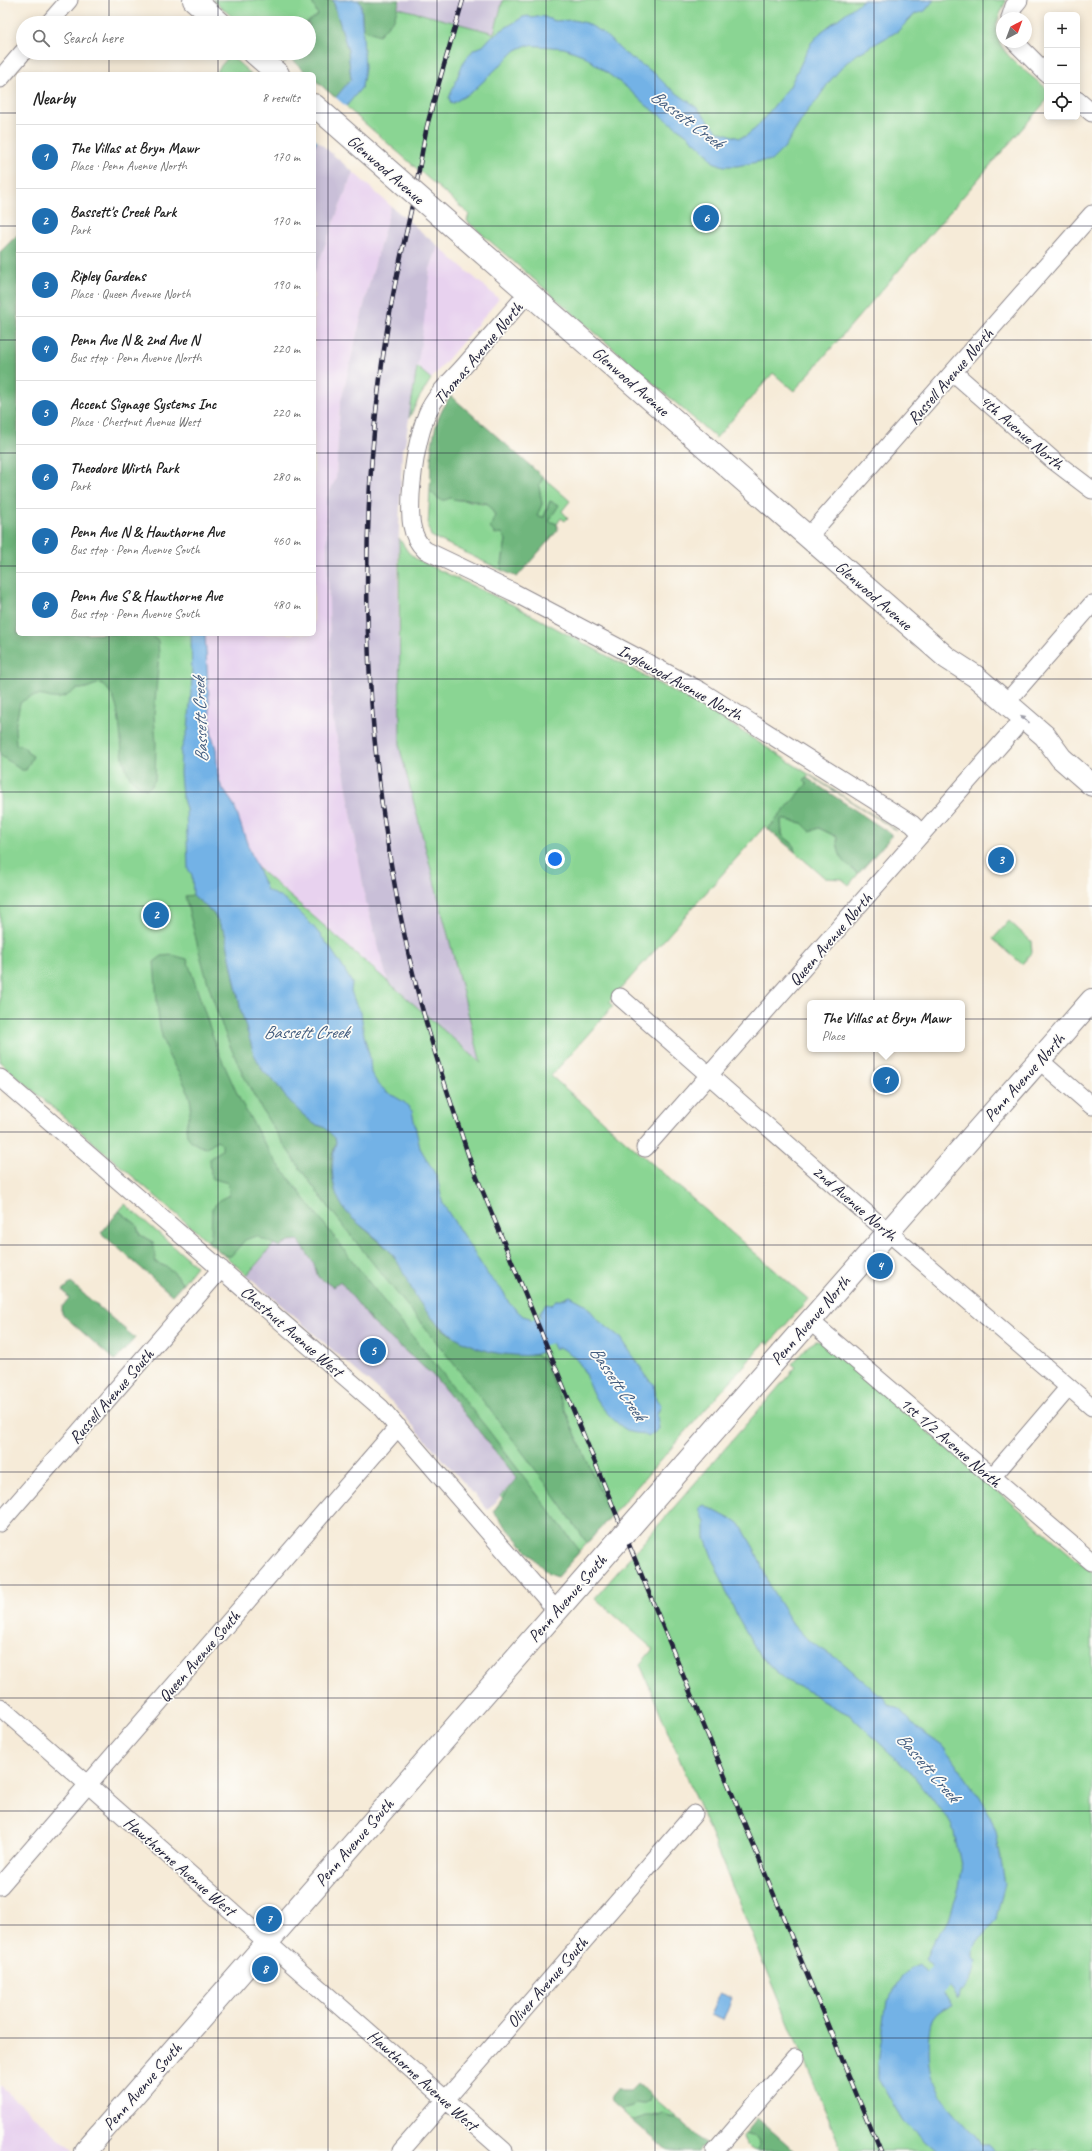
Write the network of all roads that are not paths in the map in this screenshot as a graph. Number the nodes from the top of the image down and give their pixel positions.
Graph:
1 (69, 0) edge
2 (194, 0) edge
3 (1019, 0) edge
4 (1012, 12) edge
5 (55, 16) edge
6 (212, 16) edge
7 (1021, 48) edge
8 (16, 60) edge
9 (262, 60) edge
10 (1044, 71) edge
11 (276, 72) edge
12 (0, 79) edge
13 (1080, 103) edge
14 (316, 108) edge
15 (1092, 113) edge
16 (1092, 214) edge
17 (528, 293) junction
18 (953, 372) junction
19 (1092, 490) edge
20 (808, 537) junction
21 (425, 550) joint
22 (1092, 604) edge
23 (947, 658) junction
24 (1006, 703) junction
25 (1014, 729) junction
26 (1061, 758) junction
27 (1092, 785) edge
28 (922, 834) junction
29 (620, 997) dead end
30 (1092, 1000) edge
31 (1039, 1060) junction
32 (709, 1077) junction
33 (0, 1078) edge
34 (1092, 1106) edge
35 (645, 1148) dead end
36 (888, 1232) junction
37 (221, 1269) junction
38 (810, 1320) junction
39 (1069, 1388) junction
40 (1092, 1407) edge
41 (398, 1427) junction
42 (992, 1477) junction
43 (0, 1523) edge
44 (624, 1534) joint
45 (1092, 1562) edge
46 (556, 1610) junction
47 (0, 1708) edge
48 (87, 1785) junction
49 (694, 1814) dead end
50 (0, 1886) edge
51 (267, 1942) junction
52 (795, 2058) dead end
53 (445, 2100) junction
54 (85, 2151) edge
55 (401, 2151) edge
56 (504, 2151) edge
57 (715, 2151) edge

1 - 5 street
2 - 6 main road
3 - 4 street
7 - 10 street
8 - 12 street
9 - 11 main road
13 - 15 street
14 - 17 main road, Glenwood Avenue, bridge
16 - 18 street, Russell Avenue North
17 - 20 main road, Glenwood Avenue
17 - 21 street, Thomas Avenue North
18 - 19 street, 4th Avenue North
18 - 20 street, Russell Avenue North
20 - 23 main road, Glenwood Avenue
21 - 28 street, Inglewood Avenue North
22 - 24 street
23 - 24 main road, Glenwood Avenue
23 - 25 main road, Glenwood Avenue
26 -> 24 main road, Glenwood Avenue
25 - 26 main road, Glenwood Avenue
25 - 28 street, Queen Avenue North
26 - 27 main road, Glenwood Avenue
28 - 32 street, Queen Avenue North
29 - 32 street, 2nd Avenue North
30 - 31 main road, Penn Avenue North
31 - 34 street
31 - 36 main road, Penn Avenue North
32 - 35 street, Queen Avenue North
32 - 36 street, 2nd Avenue North
33 - 37 street, Chestnut Avenue West
36 - 38 main road, Penn Avenue North
36 - 39 street, 2nd Avenue North
37 - 41 street, Chestnut Avenue West
37 - 43 street, Russell Avenue South
38 - 42 street, 1st 1/2 Avenue North
38 - 44 main road, Penn Avenue North, bridge
39 - 40 street, 2nd Avenue North
39 - 42 street
41 - 46 street, Chestnut Avenue West
41 - 48 street, Queen Avenue South
42 - 45 street, 1st 1/2 Avenue North
44 - 46 main road, Penn Avenue South
46 - 51 main road, Penn Avenue South
47 - 48 street, Hawthorne Avenue West
48 - 50 street, Queen Avenue South
48 - 51 street, Hawthorne Avenue West
49 - 53 street, Oliver Avenue South
51 - 53 street, Hawthorne Avenue West
51 - 54 main road, Penn Avenue South
52 - 57 street
53 - 55 street, Oliver Avenue South
53 - 56 street, Hawthorne Avenue West

